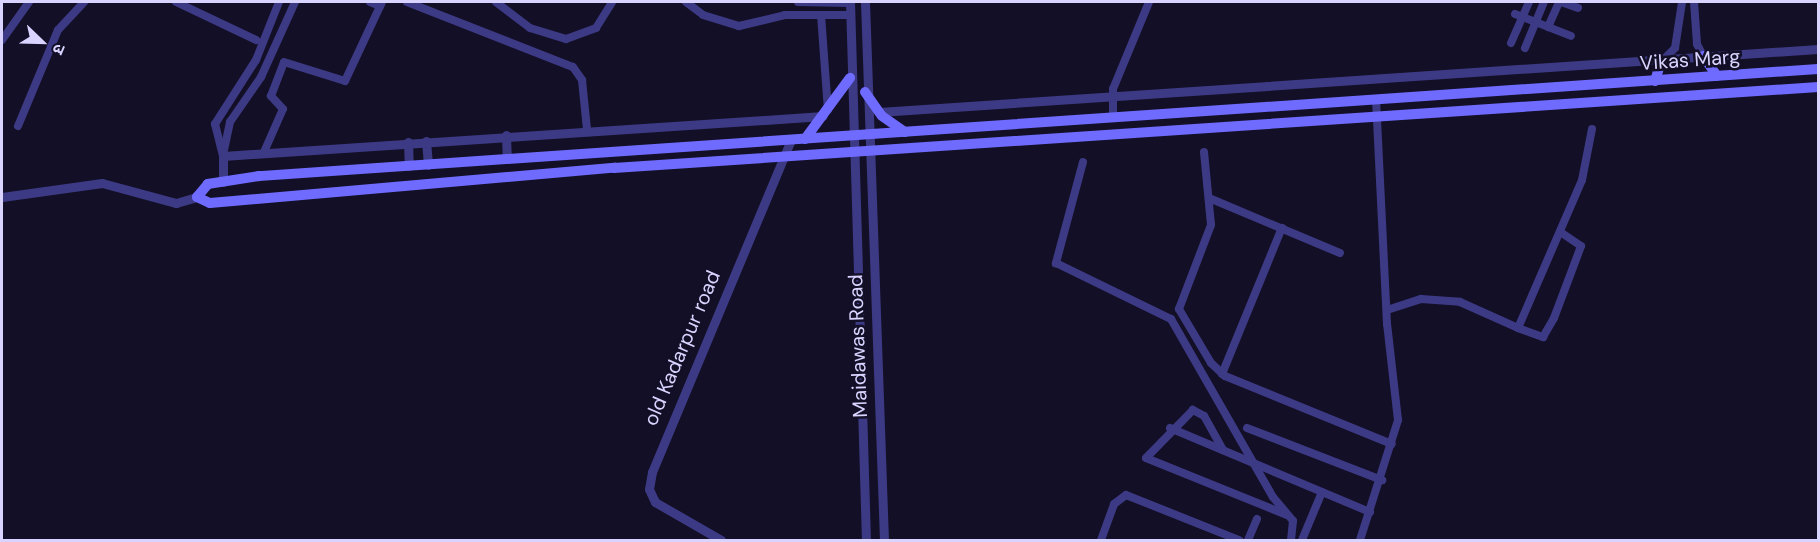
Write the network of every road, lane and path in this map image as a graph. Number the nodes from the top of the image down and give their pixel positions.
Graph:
1 (28, 2) edge
2 (84, 2) edge
3 (176, 2) edge
4 (279, 2) edge
5 (295, 2) edge
6 (369, 2) edge
7 (407, 2) edge
8 (496, 2) edge
9 (612, 2) edge
10 (686, 2) edge
11 (798, 2) edge
12 (850, 2) edge
13 (865, 2) edge
14 (1149, 2) edge
15 (1530, 2) edge
16 (1544, 2) edge
17 (1560, 2) edge
18 (1682, 2) edge
19 (1694, 2) edge
20 (381, 4) edge
21 (1578, 8) dead end
22 (823, 15) junction
23 (850, 15) junction
24 (1519, 15) junction
25 (1694, 15) junction
26 (1680, 16) junction
27 (1536, 22) junction
28 (1548, 27) junction
29 (1571, 36) dead end
30 (2, 40) edge
31 (256, 40) dead end
32 (1512, 43) dead end
33 (1525, 48) dead end
34 (1818, 49) edge
35 (1703, 56) junction
36 (1661, 61) junction
37 (1818, 69) edge
38 (1717, 76) junction
39 (850, 78) junction
40 (1655, 81) junction
41 (1818, 87) edge
42 (865, 92) junction
43 (1112, 95) junction
44 (1376, 100) junction
45 (879, 112) junction
46 (825, 113) junction
47 (1113, 117) junction
48 (1377, 117) junction
49 (18, 126) dead end
50 (587, 129) junction
51 (1592, 129) dead end
52 (905, 132) junction
53 (506, 135) junction
54 (867, 135) junction
55 (851, 136) junction
56 (806, 139) junction
57 (791, 140) junction
58 (426, 141) junction
59 (408, 142) junction
60 (868, 151) junction
61 (264, 152) junction
62 (1204, 152) dead end
63 (851, 153) junction
64 (223, 156) junction
65 (784, 157) junction
66 (507, 159) junction
67 (1083, 162) dead end
68 (428, 165) junction
69 (409, 166) junction
70 (223, 182) junction
71 (2, 197) edge
72 (197, 197) junction
73 (1209, 198) junction
74 (1282, 228) junction
75 (1560, 232) junction
76 (1340, 253) dead end
77 (1387, 310) junction
78 (1518, 328) junction
79 (1222, 374) junction
80 (1170, 428) junction
81 (1247, 428) dead end
82 (1392, 444) junction
83 (1223, 450) junction
84 (1254, 464) junction
85 (1382, 480) junction
86 (1322, 492) junction
87 (1370, 512) junction
88 (1289, 516) junction
89 (1257, 519) dead end
90 (721, 540) edge
91 (866, 540) edge
92 (884, 540) edge
93 (1101, 540) edge
94 (1239, 540) edge
95 (1248, 540) edge
96 (1291, 540) edge
97 (1302, 540) edge
98 (1360, 540) edge

1 - 30 street
2 - 49 street
3 - 31 street
4 - 64 street
5 - 64 street
6 - 20 street
7 - 50 street
8 - 9 street
10 - 22 street
11 - 12 street
12 - 23 street, Maidawas Road
13 - 42 street, Maidawas Road
14 - 43 street
15 - 24 street
16 - 27 street
17 - 21 street
17 - 28 street
18 - 26 street
19 - 25 street
20 - 61 street
22 - 23 street
22 - 46 street
23 - 39 street, Maidawas Road
24 - 27 street
24 - 32 street
25 - 26 street
25 - 35 street
26 - 36 street
27 - 28 street
27 - 33 street
28 - 29 street
34 - 35 street
35 - 36 street
35 - 38 main road
36 - 40 main road
36 - 43 street
37 - 38 main road, Vikas Marg
38 - 40 main road, Vikas Marg
39 - 46 main road
39 - 55 street, Maidawas Road
40 - 44 main road, Vikas Marg
41 - 48 main road
42 - 45 main road
42 - 54 street, Maidawas Road
43 - 45 street
43 - 47 street
44 - 47 main road, Vikas Marg
44 - 48 street
45 - 52 main road
46 - 50 street
46 - 56 main road
47 - 52 main road, Vikas Marg
48 - 60 main road
48 - 77 street
50 - 53 street
51 - 75 street
52 - 54 main road, Vikas Marg
53 - 58 street
53 - 66 street
54 - 55 main road, Vikas Marg
54 - 60 street, Maidawas Road
55 - 56 main road, Vikas Marg
55 - 63 street, Maidawas Road
56 - 57 main road, Vikas Marg
57 - 65 street, old Kadarpur road
57 - 66 main road, Vikas Marg
58 - 59 street
58 - 68 street
59 - 61 street
59 - 69 street
60 - 63 main road
60 - 92 street, Maidawas Road
61 - 64 street
62 - 73 street
63 - 65 main road
63 - 91 street, Maidawas Road
64 - 70 street
65 - 72 main road
65 - 90 street, old Kadarpur road
66 - 68 main road, Vikas Marg
67 - 84 street
68 - 69 main road, Vikas Marg
69 - 70 main road, Vikas Marg
70 - 72 main road
71 - 72 street
73 - 74 street
73 - 79 street
74 - 76 street
74 - 79 street
75 - 78 street
75 - 78 street
77 - 78 street
77 - 82 street
79 - 82 street
80 - 83 street
80 - 83 street
80 - 88 street
81 - 85 street
82 - 85 street
83 - 84 street
84 - 86 street
84 - 88 street
85 - 87 street
86 - 87 street
86 - 97 street
87 - 98 street
88 - 96 street
89 - 95 street
93 - 94 street

